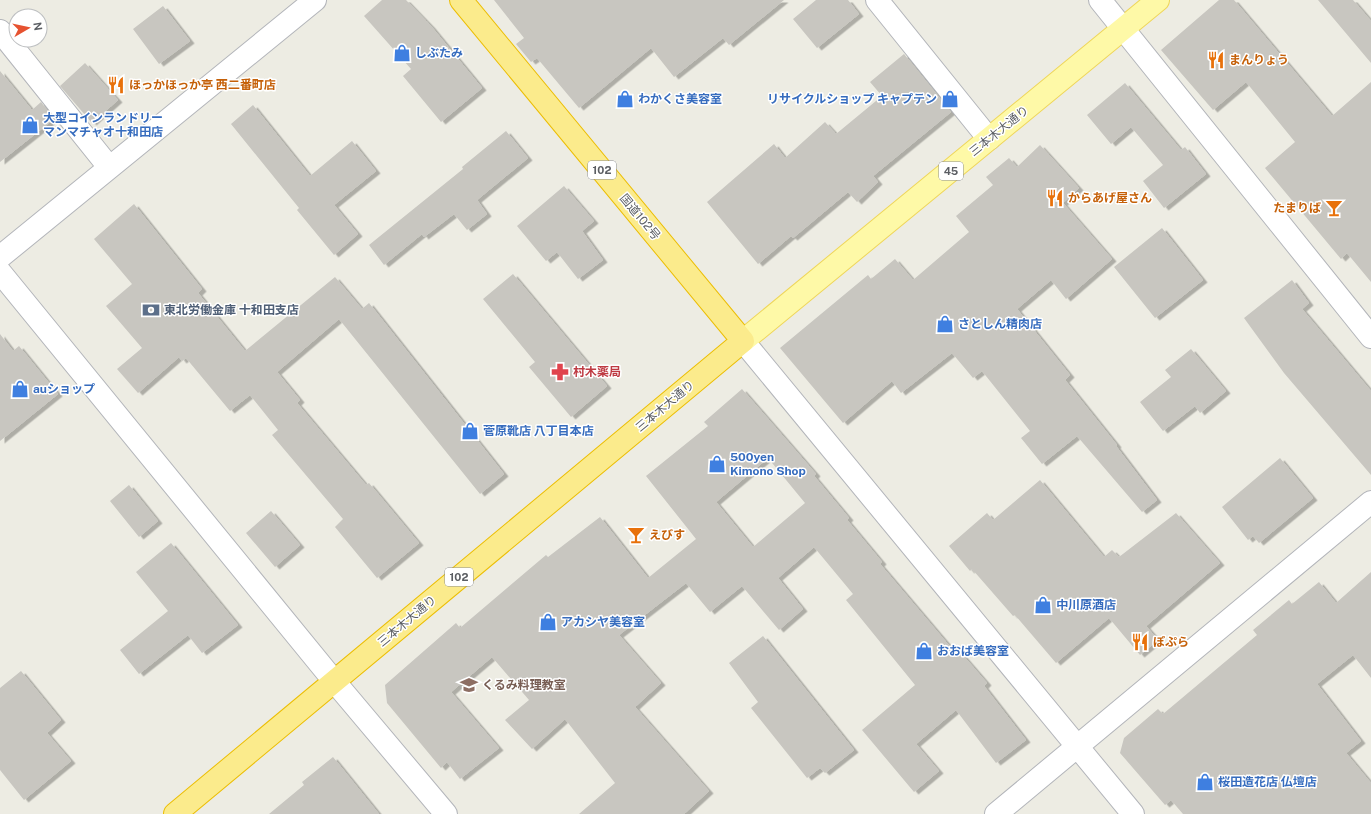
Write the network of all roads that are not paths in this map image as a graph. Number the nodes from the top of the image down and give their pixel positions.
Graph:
1 (315, 0) edge
2 (461, 0) edge
3 (877, 0) edge
4 (1100, 0) edge
5 (1158, 0) edge
6 (1123, 29) junction
7 (0, 31) edge
8 (989, 139) junction
9 (109, 167) junction
10 (0, 257) edge
11 (0, 272) edge
12 (1371, 337) edge
13 (743, 341) junction
14 (1371, 502) edge
15 (334, 681) junction
16 (1077, 747) junction
17 (175, 814) edge
18 (446, 814) edge
19 (996, 814) edge
20 (1132, 814) edge

1 - 9 street
2 - 13 highway, 国道102号 / 102
3 - 8 street
4 - 6 street
5 - 6 main road, 三本木大通り / 45
6 - 8 main road, 三本木大通り / 45
6 - 12 street
7 - 9 street
8 - 13 main road, 三本木大通り / 45
9 - 10 street
11 - 15 street
13 - 15 highway, 三本木大通り / 102
13 - 16 street
14 - 16 street
15 - 17 highway, 三本木大通り / 102
15 - 18 street
16 - 19 street
16 - 20 street

